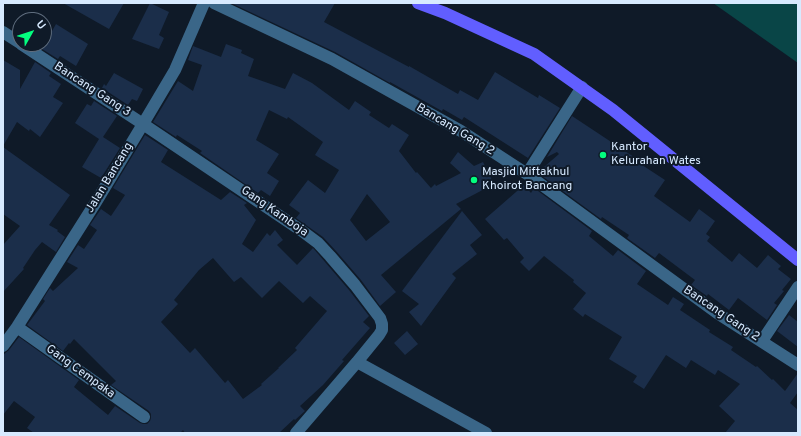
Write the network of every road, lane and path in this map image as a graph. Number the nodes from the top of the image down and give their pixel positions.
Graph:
1 (204, 3) edge
2 (214, 3) edge
3 (418, 3) edge
4 (3, 32) edge
5 (12, 38) edge
6 (32, 52) edge
7 (582, 88) junction
8 (143, 124) junction
9 (527, 174) junction
10 (798, 260) edge
11 (798, 287) edge
12 (17, 327) junction
13 (762, 341) junction
14 (3, 346) edge
15 (357, 362) junction
16 (798, 365) edge
17 (144, 417) dead end
18 (296, 433) edge
19 (486, 433) edge

1 - 8 street, Jalan Bancang
2 - 9 street, Bancang Gang 2
3 - 7 main road
4 - 5 street, Bancang Gang 3
6 - 8 street, Bancang Gang 3
7 - 9 street
7 - 10 main road
8 - 12 street, Jalan Bancang
8 - 15 street, Gang Kamboja
9 - 13 street, Bancang Gang 2
11 - 13 street
12 - 14 street, Jalan Bancang
12 - 17 street, Gang Cempaka
13 - 16 street, Bancang Gang 2
15 - 18 street
15 - 19 street

